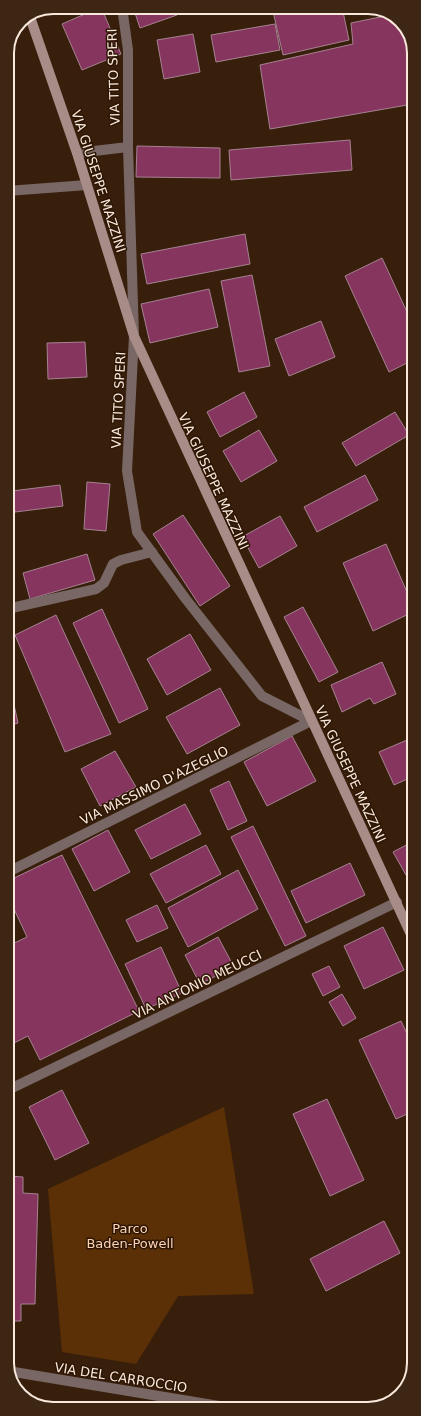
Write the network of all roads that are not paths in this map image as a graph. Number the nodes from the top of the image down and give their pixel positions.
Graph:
1 (123, 14) edge
2 (31, 21) edge
3 (128, 147) junction
4 (77, 153) junction
5 (87, 184) junction
6 (14, 190) edge
7 (134, 336) junction
8 (152, 552) junction
9 (14, 607) edge
10 (311, 721) junction
11 (14, 869) edge
12 (397, 902) junction
13 (407, 925) edge
14 (14, 1087) edge
15 (15, 1372) edge
16 (194, 1402) edge

1 - 3 street, VIA TITO SPERI
2 - 4 main road, VIA GIUSEPPE MAZZINI
3 - 4 street
3 - 7 street, VIA TITO SPERI
4 - 5 main road, VIA GIUSEPPE MAZZINI
5 - 6 street
5 - 7 main road, VIA GIUSEPPE MAZZINI
7 - 8 street, VIA TITO SPERI
7 - 10 main road, VIA GIUSEPPE MAZZINI
8 - 9 street
8 - 10 street, VIA TITO SPERI
10 - 11 street, VIA MASSIMO D'AZEGLIO
10 - 12 main road, VIA GIUSEPPE MAZZINI
12 - 13 main road, VIA GIUSEPPE MAZZINI
12 - 14 street, VIA ANTONIO MEUCCI
15 - 16 street, VIA DEL CARROCCIO

